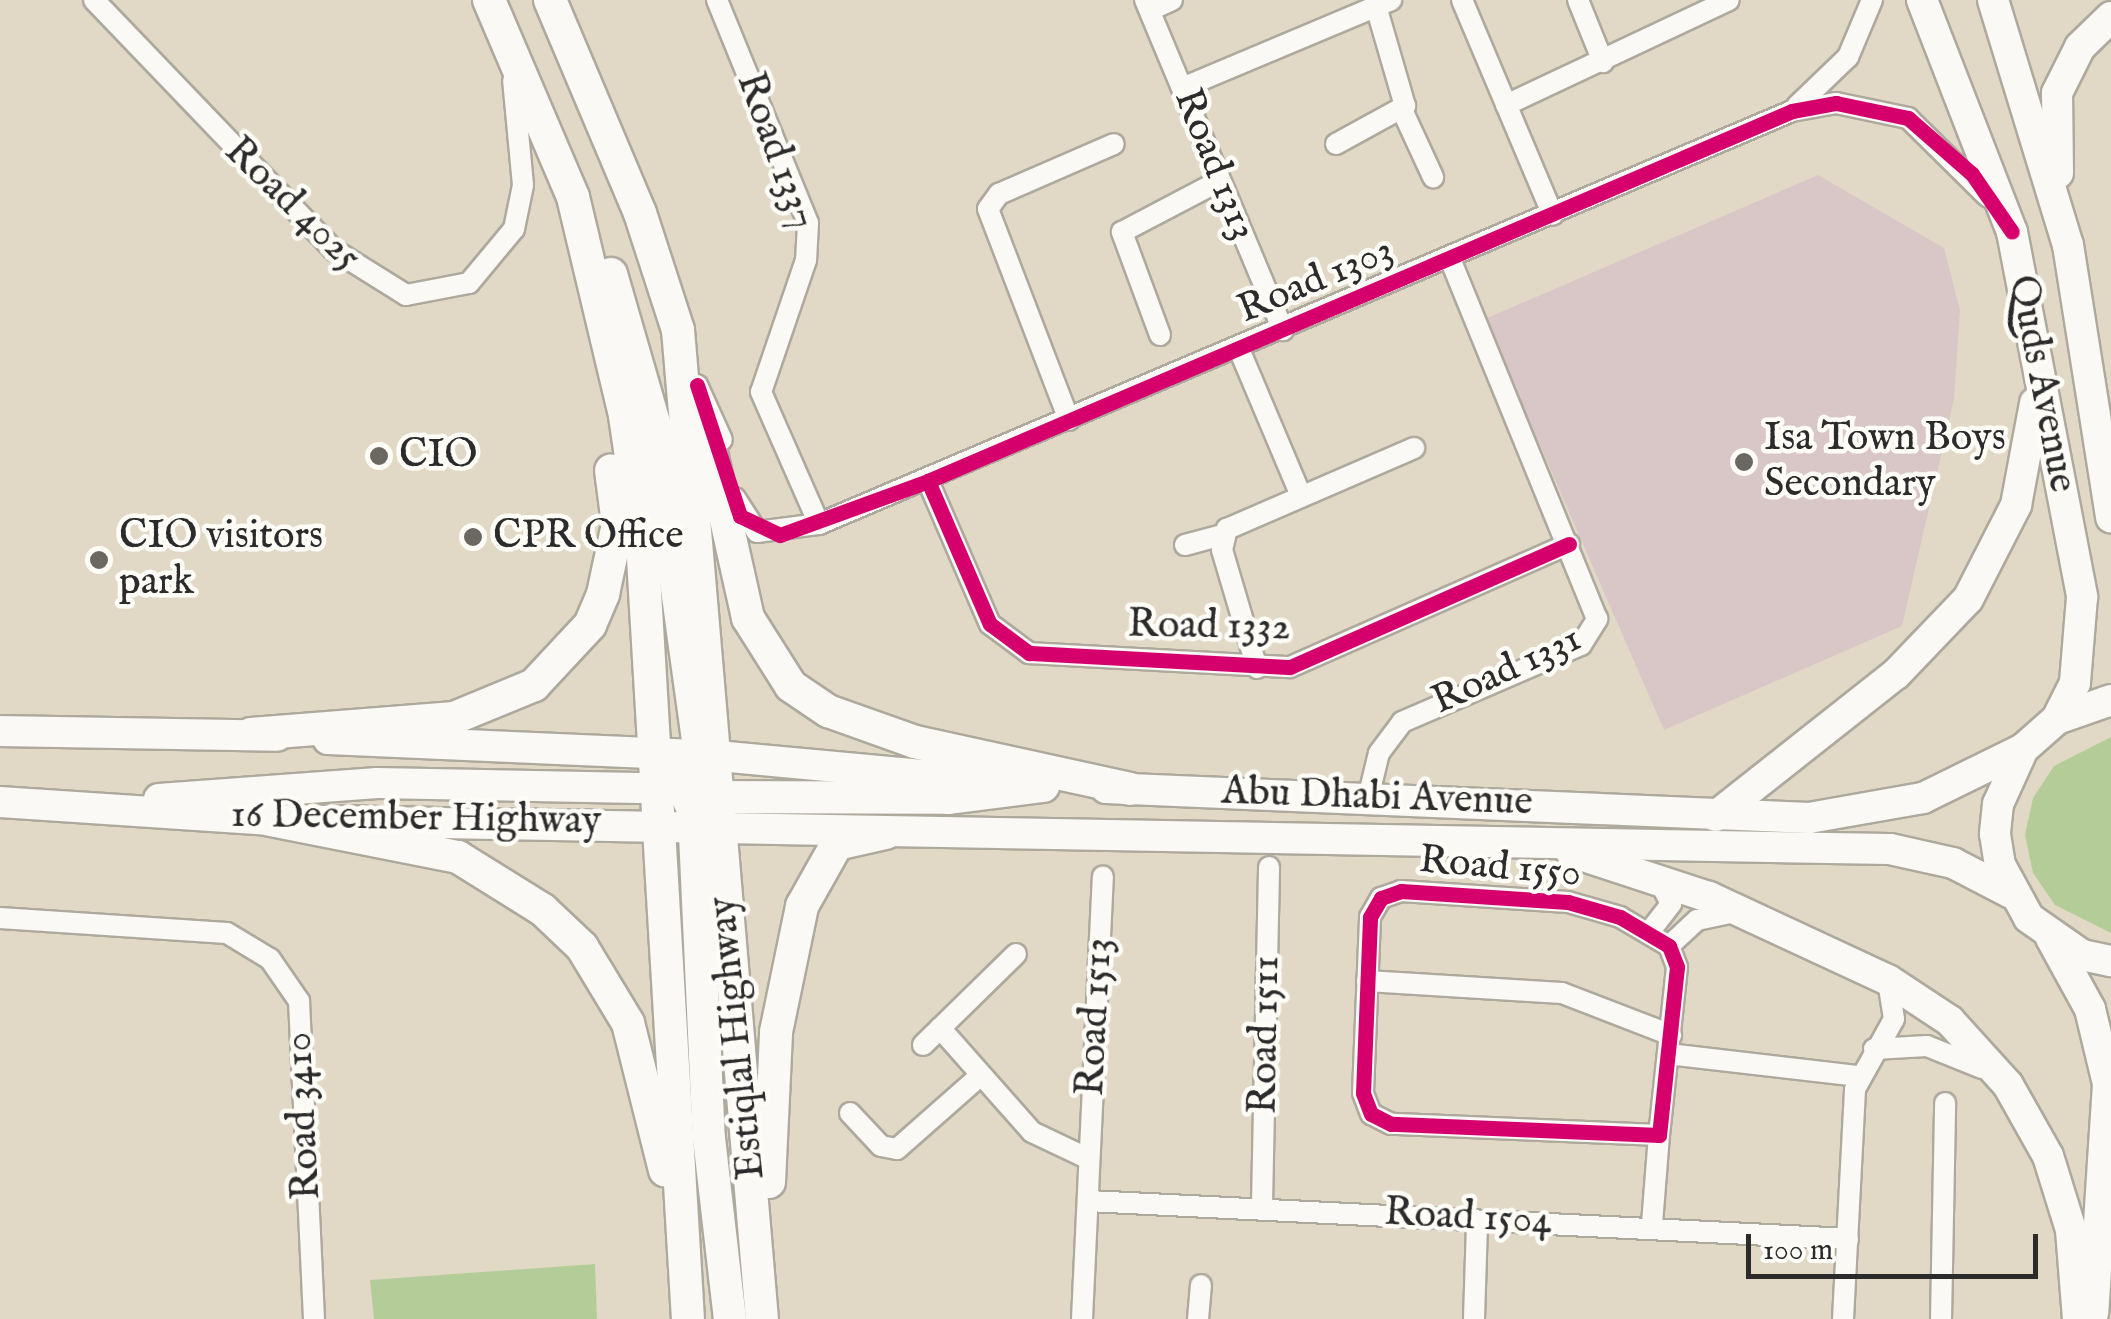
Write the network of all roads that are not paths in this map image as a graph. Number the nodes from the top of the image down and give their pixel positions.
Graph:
1 (94, 0) edge
2 (489, 0) edge
3 (550, 0) edge
4 (717, 0) edge
5 (1172, 0) edge
6 (1462, 0) edge
7 (1578, 0) edge
8 (1729, 0) edge
9 (1872, 0) edge
10 (1922, 0) edge
11 (1992, 0) edge
12 (1384, 3) edge
13 (1148, 5) edge
14 (2111, 16) edge
15 (510, 48) junction
16 (1604, 62) junction
17 (1182, 88) junction
18 (1506, 104) junction
19 (1792, 110) junction
20 (1403, 112) junction
21 (1114, 144) dead end
22 (1336, 144) dead end
23 (1433, 177) dead end
24 (1219, 181) junction
25 (573, 197) junction
26 (1553, 215) junction
27 (2012, 232) junction
28 (2068, 245) junction
29 (1450, 259) junction
30 (593, 282) junction
31 (678, 330) junction
32 (1283, 330) junction
33 (1160, 335) dead end
34 (1240, 349) junction
35 (2034, 350) junction
36 (697, 385) junction
37 (1069, 420) junction
38 (2105, 447) edge
39 (1414, 448) dead end
40 (928, 480) junction
41 (1300, 496) junction
42 (2111, 518) edge
43 (818, 524) junction
44 (1224, 536) junction
45 (1568, 544) junction
46 (1184, 545) dead end
47 (1258, 668) junction
48 (2111, 700) edge
49 (2057, 719) junction
50 (0, 730) edge
51 (251, 734) junction
52 (2023, 749) junction
53 (652, 772) junction
54 (1043, 786) joint
55 (1130, 790) junction
56 (703, 792) junction
57 (1369, 794) junction
58 (0, 802) edge
59 (74, 808) junction
60 (1716, 816) junction
61 (272, 820) junction
62 (654, 823) junction
63 (886, 833) junction
64 (1530, 840) junction
65 (1270, 867) dead end
66 (1656, 875) junction
67 (1102, 876) dead end
68 (2011, 893) junction
69 (1741, 912) junction
70 (0, 918) edge
71 (1650, 931) junction
72 (2051, 938) junction
73 (1669, 946) junction
74 (1016, 954) dead end
75 (2111, 961) edge
76 (1888, 980) junction
77 (1368, 981) junction
78 (940, 1028) junction
79 (923, 1045) dead end
80 (1670, 1045) junction
81 (1874, 1049) junction
82 (980, 1076) junction
83 (1857, 1076) junction
84 (2008, 1084) junction
85 (1945, 1104) dead end
86 (850, 1113) dead end
87 (1659, 1136) junction
88 (1090, 1159) junction
89 (1088, 1201) junction
90 (1262, 1204) junction
91 (1477, 1222) junction
92 (1652, 1224) junction
93 (758, 1235) junction
94 (1848, 1239) junction
95 (686, 1241) junction
96 (1201, 1284) dead end
97 (314, 1319) edge
98 (688, 1319) edge
99 (730, 1319) edge
100 (762, 1319) edge
101 (1082, 1319) edge
102 (1198, 1319) edge
103 (1474, 1319) edge
104 (1843, 1319) edge
105 (1942, 1319) edge
106 (2078, 1319) edge
107 (2092, 1319) edge

1 - 15 street, Road 4025
2 - 15 main road
3 - 31 main road
4 - 43 street, Road 1337
5 - 13 street
6 - 18 street
7 - 16 street
8 - 16 street
9 - 19 street, Road 1303
10 - 27 main road, Quds Avenue
11 - 28 main road, Quds Avenue
12 - 17 street
12 - 20 street
13 - 17 street, Road 1313
14 - 28 main road
15 - 25 main road
16 - 18 street
17 - 24 street, Road 1313
18 - 26 street
19 - 26 street, Road 1303
19 - 27 street, Road 1303
20 - 22 street
20 - 23 street
21 - 37 street
24 - 32 street, Road 1313
24 - 33 street
25 - 30 main road
25 - 56 main road
26 - 29 street, Road 1303
27 - 35 main road, Quds Avenue
28 - 38 main road, Quds Avenue
29 - 32 street, Road 1303
29 - 45 street, Road 1331
30 - 51 main road
30 - 53 main road, Estiqlal Highway
31 - 36 main road
31 - 56 main road
32 - 34 street, Road 1303
34 - 37 street, Road 1303
34 - 41 street
35 - 49 main road, Quds Avenue
35 - 60 main road
36 - 43 street, Road 1303
36 - 55 main road
37 - 40 street, Road 1303
38 - 42 main road, Quds Avenue
39 - 41 street
40 - 43 street, Road 1303
40 - 47 street, Road 1332
41 - 44 street
44 - 46 street
44 - 47 street
45 - 47 street, Road 1332
45 - 57 street, Road 1331
48 - 49 main road
49 - 52 main road
50 - 51 main road, 16 December Highway
51 - 53 main road, 16 December Highway
52 - 60 main road, Abu Dhabi Avenue
52 - 68 main road
53 - 56 main road
53 - 59 main road
53 - 62 main road, Estiqlal Highway
54 - 55 main road, Abu Dhabi Avenue
54 - 56 main road
55 - 57 main road, Abu Dhabi Avenue
56 - 62 main road
56 - 63 main road, Abu Dhabi Avenue
56 - 93 main road, Estiqlal Highway
56 - 99 main road
57 - 60 main road, Abu Dhabi Avenue
58 - 59 main road, 16 December Highway
59 - 61 main road, 16 December Highway
61 - 62 main road, 16 December Highway
61 - 95 main road
62 - 95 main road, Estiqlal Highway
63 - 64 main road, Abu Dhabi Avenue
63 - 93 main road
64 - 66 main road
64 - 68 main road, Abu Dhabi Avenue
65 - 90 street, Road 1511
66 - 69 main road
66 - 71 street
67 - 88 street, Road 1513
68 - 72 main road
69 - 73 street
69 - 76 main road
70 - 97 street, Road 3410
71 - 73 street, Road 1550
71 - 77 street, Road 1550
72 - 75 main road
72 - 107 main road
73 - 80 street
74 - 78 street
76 - 81 street
76 - 84 main road
77 - 80 street
77 - 87 street, Road 1550
78 - 79 street
78 - 82 street, Road 1513
80 - 83 street
80 - 87 street
81 - 83 street
81 - 84 street
82 - 86 street
82 - 88 street, Road 1513
83 - 94 street
84 - 106 main road
85 - 105 street
87 - 92 street
88 - 89 street, Road 1513
89 - 90 street, Road 1504
89 - 101 street, Road 1513
90 - 91 street, Road 1504
91 - 92 street, Road 1504
91 - 103 street
92 - 94 street, Road 1504
93 - 100 main road, Estiqlal Highway
94 - 104 street
95 - 98 main road, Estiqlal Highway
96 - 102 street

